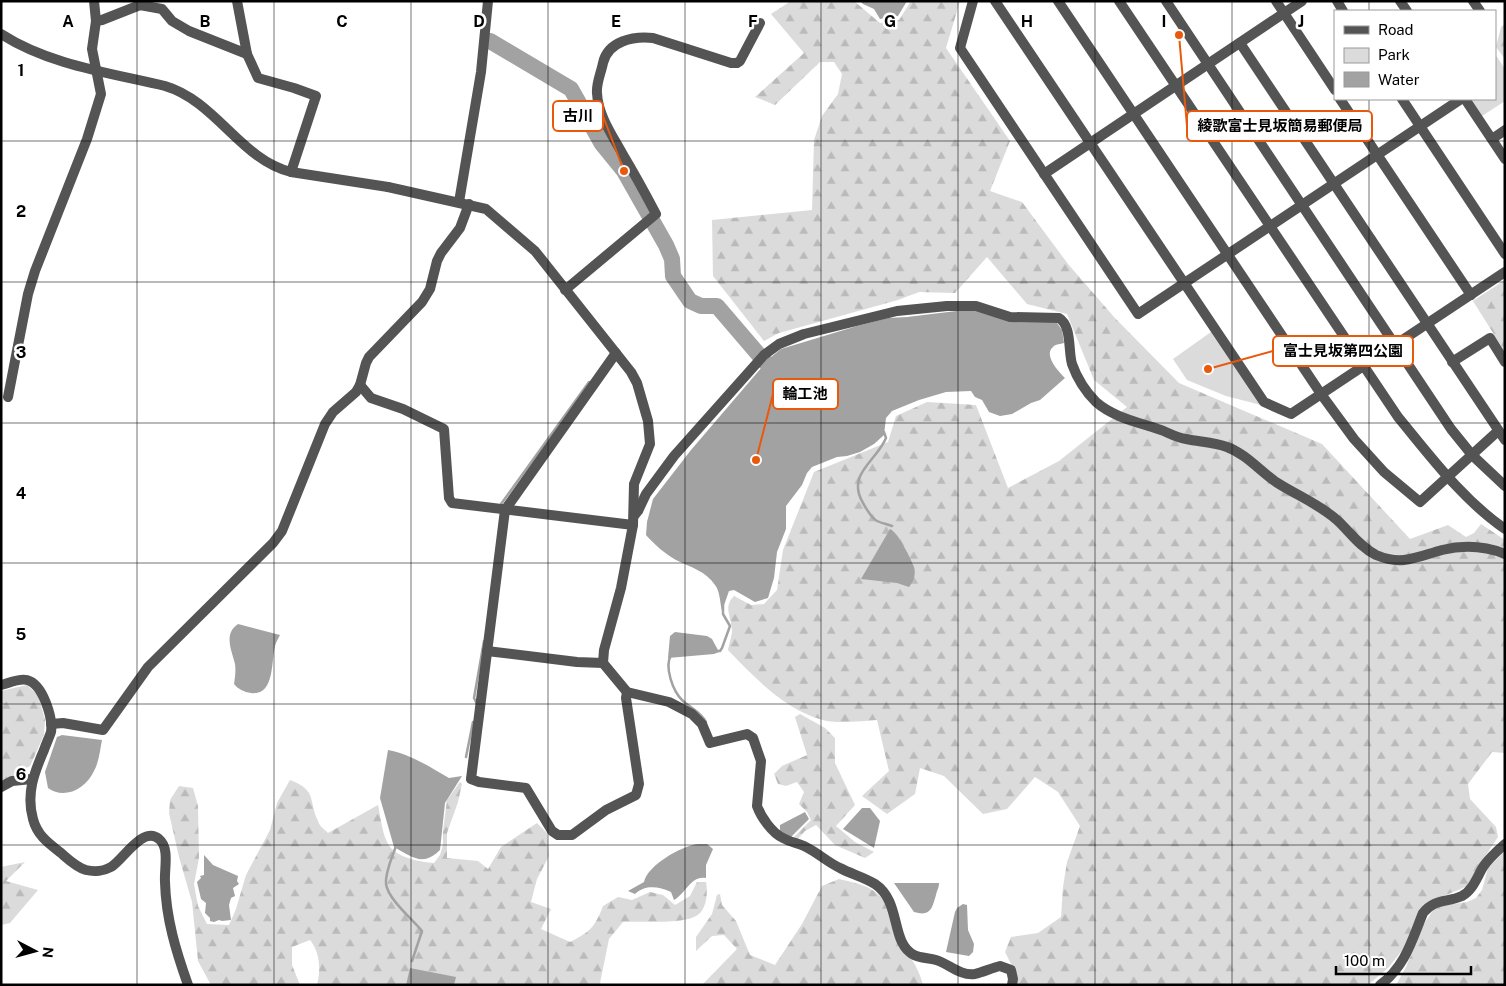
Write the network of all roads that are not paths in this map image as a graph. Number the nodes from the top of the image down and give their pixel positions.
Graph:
1 (94, 1) edge
2 (237, 1) edge
3 (488, 1) edge
4 (973, 1) edge
5 (995, 1) edge
6 (1058, 1) edge
7 (1119, 1) edge
8 (1166, 1) edge
9 (1276, 1) edge
10 (1302, 1) edge
11 (1284, 13) junction
12 (96, 21) junction
13 (760, 24) dead end
14 (1, 34) edge
15 (1240, 43) junction
16 (246, 54) junction
17 (1208, 64) junction
18 (96, 70) junction
19 (1176, 86) junction
20 (1334, 88) edge
21 (1341, 100) edge
22 (1403, 100) edge
23 (1461, 100) edge
24 (1464, 100) edge
25 (1134, 114) junction
26 (1420, 127) junction
27 (1505, 130) edge
28 (1492, 139) junction
29 (1090, 143) junction
30 (1378, 155) junction
31 (1505, 159) edge
32 (291, 172) junction
33 (1044, 174) junction
34 (1334, 184) junction
35 (464, 203) junction
36 (1302, 205) junction
37 (1269, 226) junction
38 (1228, 254) junction
39 (1505, 254) edge
40 (1505, 272) edge
41 (1184, 283) junction
42 (565, 290) junction
43 (1471, 294) junction
44 (1427, 324) junction
45 (1395, 346) junction
46 (616, 353) junction
47 (1452, 362) junction
48 (1505, 362) edge
49 (1363, 367) junction
50 (360, 385) junction
51 (1320, 394) junction
52 (8, 396) dead end
53 (1498, 431) junction
54 (1505, 440) edge
55 (1472, 455) junction
56 (1447, 477) junction
57 (1505, 486) edge
58 (505, 510) junction
59 (633, 521) junction
60 (1505, 529) edge
61 (1505, 554) edge
62 (487, 651) junction
63 (603, 662) junction
64 (1, 685) edge
65 (627, 692) junction
66 (51, 724) junction
67 (32, 779) junction
68 (1, 787) edge
69 (1505, 844) edge
70 (188, 985) edge
71 (1012, 985) edge
72 (1380, 985) edge

1 - 12 street
2 - 16 street
3 - 35 street
4 - 33 street
5 - 29 street
6 - 25 street
7 - 19 street
8 - 17 street
9 - 11 street
10 - 11 street
11 - 15 street
11 - 20 street
12 - 16 street
12 - 18 street
13 - 42 street
14 - 18 street
15 - 17 street
15 - 34 street
16 - 32 street
17 - 19 street
17 - 36 street
18 - 32 street
18 - 52 street
19 - 25 street
19 - 37 street
21 - 30 street
22 - 26 street
23 - 26 street
24 - 28 street
25 - 29 street
25 - 38 street
26 - 30 street
26 - 39 street
27 - 28 street
28 - 31 street
29 - 33 street
29 - 41 street
30 - 34 street
30 - 43 street
32 - 35 street
33 - 41 street
34 - 36 street
34 - 44 street
35 - 42 street
35 - 50 street
36 - 37 street
36 - 45 street
37 - 38 street
37 - 49 street
38 - 41 street
38 - 51 street
40 - 43 street
41 - 51 street
42 - 46 street
43 - 44 street
44 - 45 street
44 - 47 street
45 - 49 street
45 - 55 street
46 - 58 street
46 - 59 street
47 - 48 street
47 - 53 street
49 - 51 street
49 - 56 street
50 - 58 street
50 - 66 street
51 - 56 street
53 - 54 street
53 - 55 street
55 - 56 street
55 - 57 street
56 - 60 street
58 - 59 street
58 - 62 street
59 - 61 street
59 - 63 street
62 - 63 street
62 - 65 street
63 - 65 street
64 - 66 street
65 - 71 street
66 - 67 street
67 - 68 street
67 - 70 street
69 - 72 street

